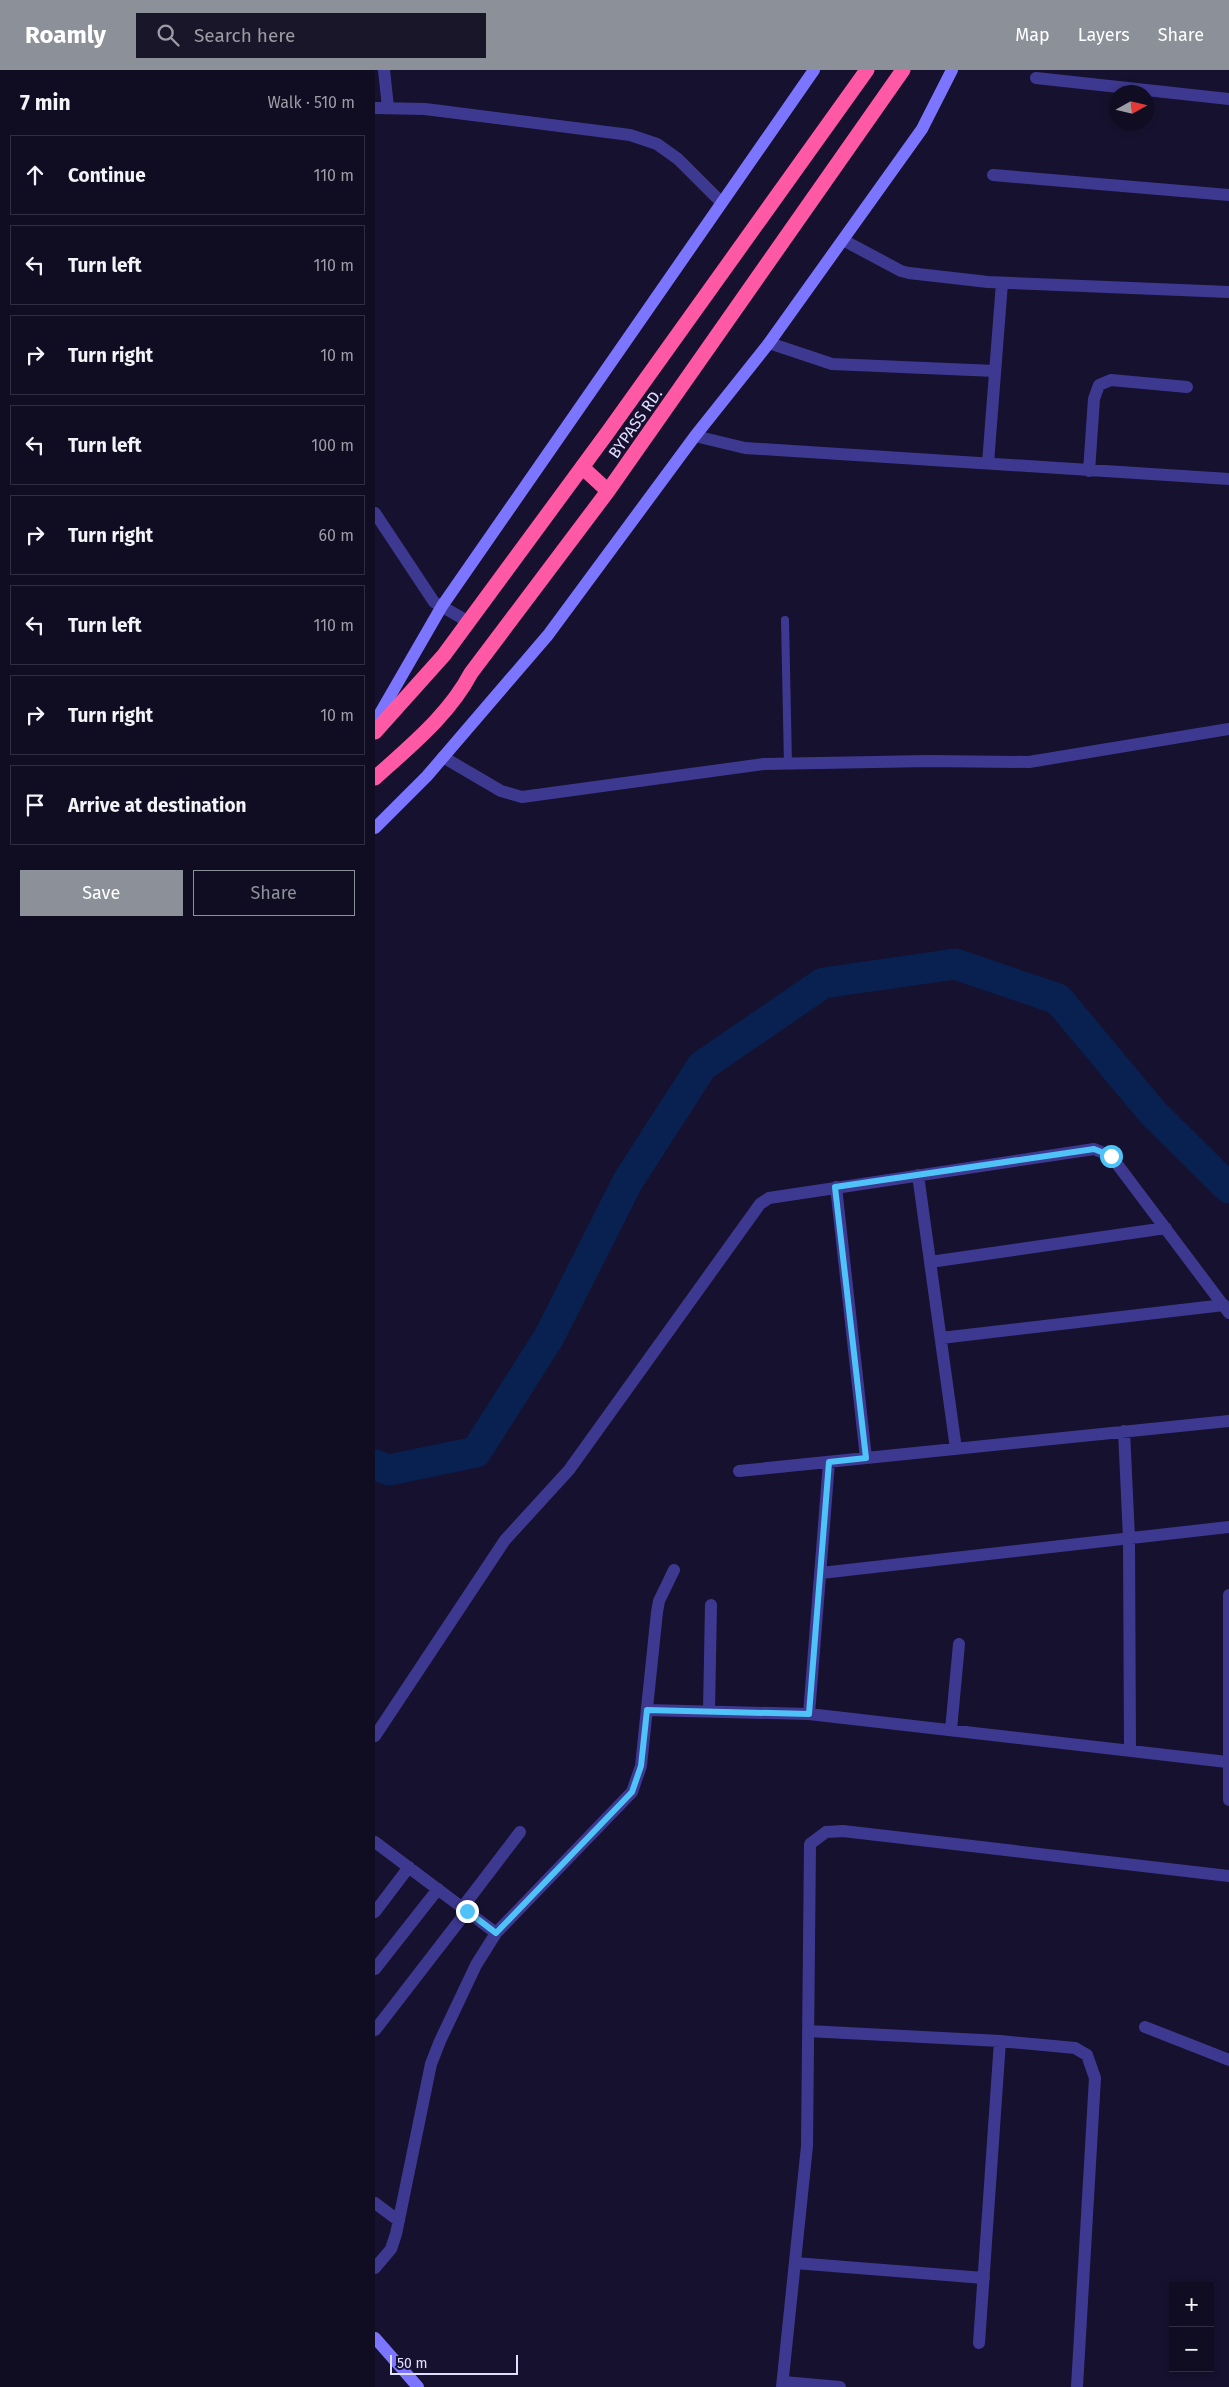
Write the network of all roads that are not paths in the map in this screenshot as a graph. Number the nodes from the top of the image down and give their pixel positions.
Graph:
1 (384, 70) edge
2 (814, 70) edge
3 (867, 70) edge
4 (903, 70) edge
5 (952, 70) edge
6 (1036, 78) dead end
7 (1229, 99) edge
8 (381, 107) edge
9 (993, 175) dead end
10 (1229, 195) edge
11 (721, 202) junction
12 (843, 240) junction
13 (1002, 282) junction
14 (1229, 292) edge
15 (769, 344) junction
16 (995, 371) junction
17 (1187, 386) dead end
18 (695, 436) junction
19 (988, 463) junction
20 (582, 467) junction
21 (1089, 471) junction
22 (1229, 479) edge
23 (608, 491) junction
24 (375, 514) edge
25 (442, 606) junction
26 (785, 620) dead end
27 (469, 622) junction
28 (375, 722) edge
29 (1229, 728) edge
30 (375, 732) edge
31 (443, 757) junction
32 (788, 764) junction
33 (375, 778) edge
34 (375, 828) edge
35 (918, 1175) junction
36 (835, 1187) junction
37 (1166, 1228) junction
38 (930, 1262) junction
39 (1227, 1309) edge
40 (941, 1338) junction
41 (1229, 1420) edge
42 (1123, 1431) junction
43 (956, 1449) junction
44 (866, 1458) junction
45 (829, 1462) junction
46 (739, 1472) dead end
47 (1229, 1527) edge
48 (1129, 1538) junction
49 (674, 1570) dead end
50 (821, 1573) junction
51 (1229, 1595) edge
52 (711, 1605) dead end
53 (959, 1644) dead end
54 (647, 1710) junction
55 (709, 1711) junction
56 (809, 1714) junction
57 (951, 1730) junction
58 (375, 1736) edge
59 (1130, 1751) junction
60 (1227, 1762) junction
61 (1229, 1800) edge
62 (520, 1832) dead end
63 (377, 1846) edge
64 (409, 1867) junction
65 (1229, 1876) edge
66 (438, 1889) junction
67 (465, 1909) junction
68 (375, 1912) edge
69 (496, 1933) junction
70 (375, 1969) edge
71 (1145, 2027) dead end
72 (375, 2030) edge
73 (808, 2031) junction
74 (1000, 2041) junction
75 (1229, 2060) edge
76 (375, 2203) edge
77 (399, 2221) junction
78 (795, 2263) junction
79 (375, 2268) edge
80 (984, 2278) junction
81 (375, 2338) edge
82 (979, 2343) dead end
83 (783, 2385) edge
84 (418, 2387) edge
85 (840, 2387) edge
86 (1077, 2387) edge

1 - 8 street
2 - 11 street
3 - 20 highway, BYPASS RD.
4 - 23 highway, BYPASS RD.
5 - 12 street
6 - 7 street
8 - 11 street
9 - 10 street
11 - 25 street
12 - 13 street
12 - 15 street
13 - 14 street
13 - 16 street
15 - 16 street
15 - 18 street
16 - 19 street
17 - 21 street
18 - 19 street
18 - 31 street
19 - 21 street
20 - 23 highway
20 - 27 highway, BYPASS RD.
21 - 22 street
23 - 33 highway, BYPASS RD.
24 - 25 street
25 - 27 street
25 - 28 street
26 - 32 lane
27 - 30 highway, BYPASS RD.
29 - 32 street
31 - 32 street
31 - 34 street
35 - 36 street
35 - 37 street
35 - 38 street
36 - 44 street
36 - 58 street
37 - 38 street
37 - 39 street
38 - 40 street
39 - 40 street
40 - 43 street
41 - 42 street
42 - 43 street
42 - 48 street
43 - 44 street
44 - 45 street
45 - 46 street
45 - 50 street
47 - 48 street
48 - 50 street
48 - 59 street
49 - 54 street
50 - 56 street
51 - 60 street
52 - 55 street
53 - 57 street
54 - 55 street
54 - 69 street
55 - 56 street
56 - 57 street
57 - 59 street
59 - 60 street
60 - 61 street
62 - 67 street
63 - 64 street
64 - 66 street
64 - 68 street
65 - 73 street
66 - 67 street
66 - 70 street
67 - 69 street
67 - 72 street
69 - 77 street
71 - 75 street
73 - 74 street
73 - 78 street
74 - 80 street
74 - 86 street
76 - 77 street
77 - 79 street
78 - 80 street
78 - 83 street
80 - 82 street
81 - 84 street
83 - 85 street

